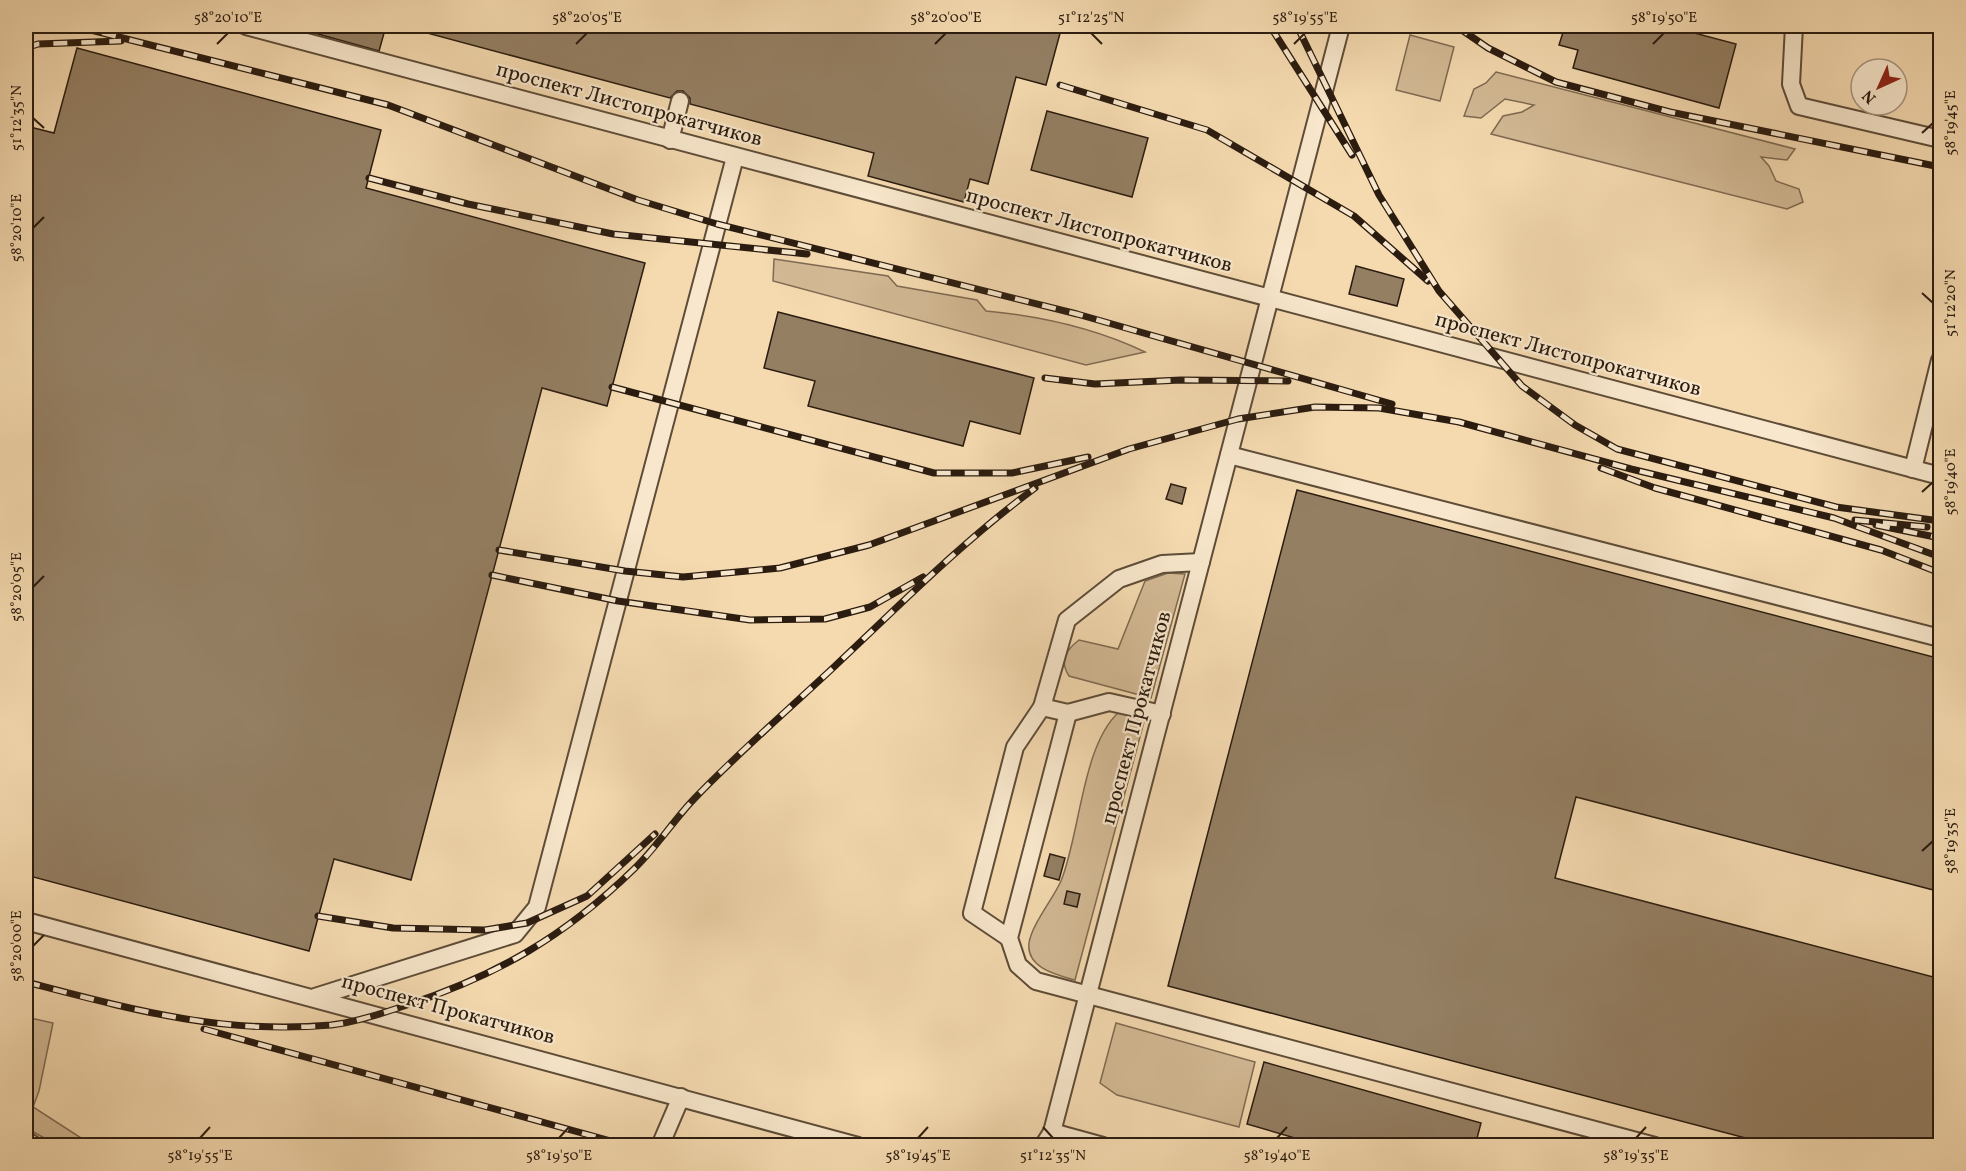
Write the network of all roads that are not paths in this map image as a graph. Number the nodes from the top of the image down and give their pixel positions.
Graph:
1 (246, 26) edge
2 (1341, 26) edge
3 (1794, 26) edge
4 (680, 101) dead end
5 (1941, 139) edge
6 (670, 140) junction
7 (735, 157) junction
8 (1270, 299) junction
9 (1941, 360) edge
10 (1229, 455) junction
11 (1913, 469) junction
12 (1941, 476) edge
13 (1201, 562) junction
14 (1941, 638) edge
15 (1042, 707) junction
16 (1068, 713) junction
17 (1162, 714) junction
18 (26, 921) edge
19 (1009, 938) junction
20 (1088, 996) junction
21 (315, 997) junction
22 (681, 1097) junction
23 (1048, 1139) edge
24 (26, 1140) edge
25 (35, 1146) edge
26 (660, 1146) edge
27 (858, 1146) edge
28 (1103, 1146) edge
29 (1655, 1146) edge

1 - 6 street, проспект Листопрокатчиков
2 - 8 street, проспект Прокатчиков
3 - 5 street
4 - 6 street
6 - 7 street, проспект Листопрокатчиков
7 - 8 street, проспект Листопрокатчиков
7 - 21 street
8 - 10 street, проспект Прокатчиков
8 - 11 street, проспект Листопрокатчиков
9 - 11 street
10 - 13 street, проспект Прокатчиков
10 - 14 street
11 - 12 street, проспект Листопрокатчиков
13 - 15 street
13 - 17 street, проспект Прокатчиков
15 - 16 street
15 - 19 street
16 - 17 street
16 - 19 street
17 - 20 street, проспект Прокатчиков
18 - 21 street, проспект Прокатчиков
19 - 20 street
20 - 23 street, проспект Прокатчиков
20 - 29 street
21 - 22 street, проспект Прокатчиков
22 - 26 street
22 - 27 street, проспект Прокатчиков
23 - 28 street
24 - 25 street

